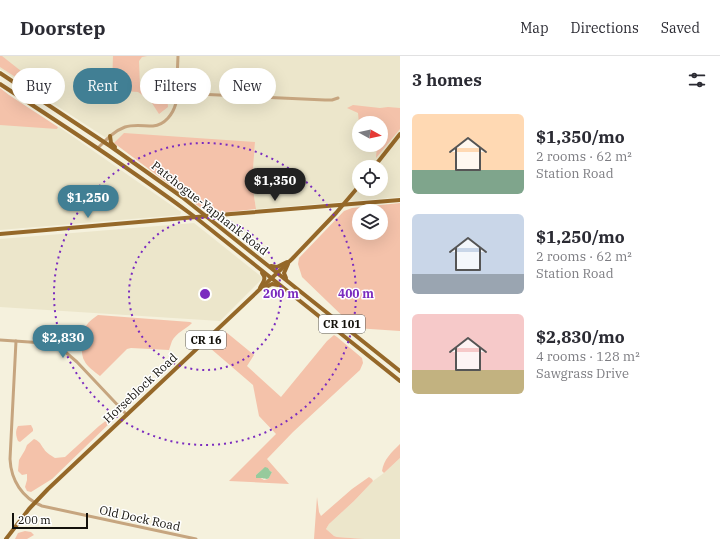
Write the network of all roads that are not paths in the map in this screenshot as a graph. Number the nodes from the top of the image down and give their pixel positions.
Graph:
1 (178, 56) edge
2 (177, 68) edge
3 (0, 73) edge
4 (0, 84) edge
5 (211, 95) edge
6 (338, 98) dead end
7 (176, 104) edge
8 (400, 134) edge
9 (110, 136) junction
10 (104, 142) junction
11 (98, 148) junction
12 (123, 154) junction
13 (380, 160) edge
14 (352, 195) edge
15 (173, 200) junction
16 (400, 200) edge
17 (344, 205) junction
18 (220, 215) junction
19 (206, 216) junction
20 (195, 217) junction
21 (180, 218) junction
22 (221, 228) junction
23 (0, 234) edge
24 (290, 261) junction
25 (265, 263) junction
26 (255, 266) junction
27 (277, 273) junction
28 (272, 279) junction
29 (280, 285) junction
30 (293, 286) junction
31 (255, 294) junction
32 (0, 340) edge
33 (16, 341) junction
34 (380, 355) junction
35 (375, 361) junction
36 (400, 370) edge
37 (400, 381) edge
38 (127, 415) junction
39 (35, 502) junction
40 (188, 538) edge
41 (6, 539) edge
42 (196, 539) edge

1 - 2 street
3 - 10 main road, Patchogue-Yaphank Road / CR 101
4 - 11 main road, Patchogue-Yaphank Road / CR 101
5 - 6 street
7 - 9 street
8 - 13 main road
9 - 10 street
9 - 12 main road
10 - 11 street
10 - 12 main road, Patchogue-Yaphank Road / CR 101
11 - 15 main road, Patchogue-Yaphank Road / CR 101
12 - 19 main road, Patchogue-Yaphank Road / CR 101
14 - 17 main road, Horseblock Road / CR 16
15 - 20 main road, Patchogue-Yaphank Road / CR 101
15 - 21 main road
16 - 17 main road
17 - 18 main road
17 - 24 main road, Horseblock Road / CR 16
18 - 19 main road
18 - 22 main road
19 - 20 main road
19 - 22 main road, Patchogue-Yaphank Road / CR 101
20 - 21 main road
20 - 26 main road, Patchogue-Yaphank Road / CR 101
21 - 23 main road
22 - 25 main road, Patchogue-Yaphank Road / CR 101
24 - 25 main road
24 - 27 main road, Horseblock Road / CR 16
24 - 30 main road
25 - 27 main road, Patchogue-Yaphank Road / CR 101
26 - 28 main road, Patchogue-Yaphank Road / CR 101
26 - 31 main road
27 - 28 main road, Horseblock Road / CR 16
27 - 30 main road, Patchogue-Yaphank Road / CR 101
28 - 29 main road, Patchogue-Yaphank Road / CR 101
28 - 31 main road, Horseblock Road / CR 16
29 - 31 main road
29 - 35 main road, Patchogue-Yaphank Road / CR 101
30 - 34 main road, Patchogue-Yaphank Road / CR 101
31 - 38 main road, Horseblock Road / CR 16
32 - 33 street
33 - 38 street
33 - 39 street
34 - 35 main road
34 - 36 main road, Patchogue-Yaphank Road / CR 101
35 - 37 main road, Patchogue-Yaphank Road / CR 101
38 - 39 main road, Horseblock Road / CR 16
39 - 40 street, Old Dock Road
39 - 41 main road, Horseblock Road / CR 16
40 - 42 street, Old Dock Road

